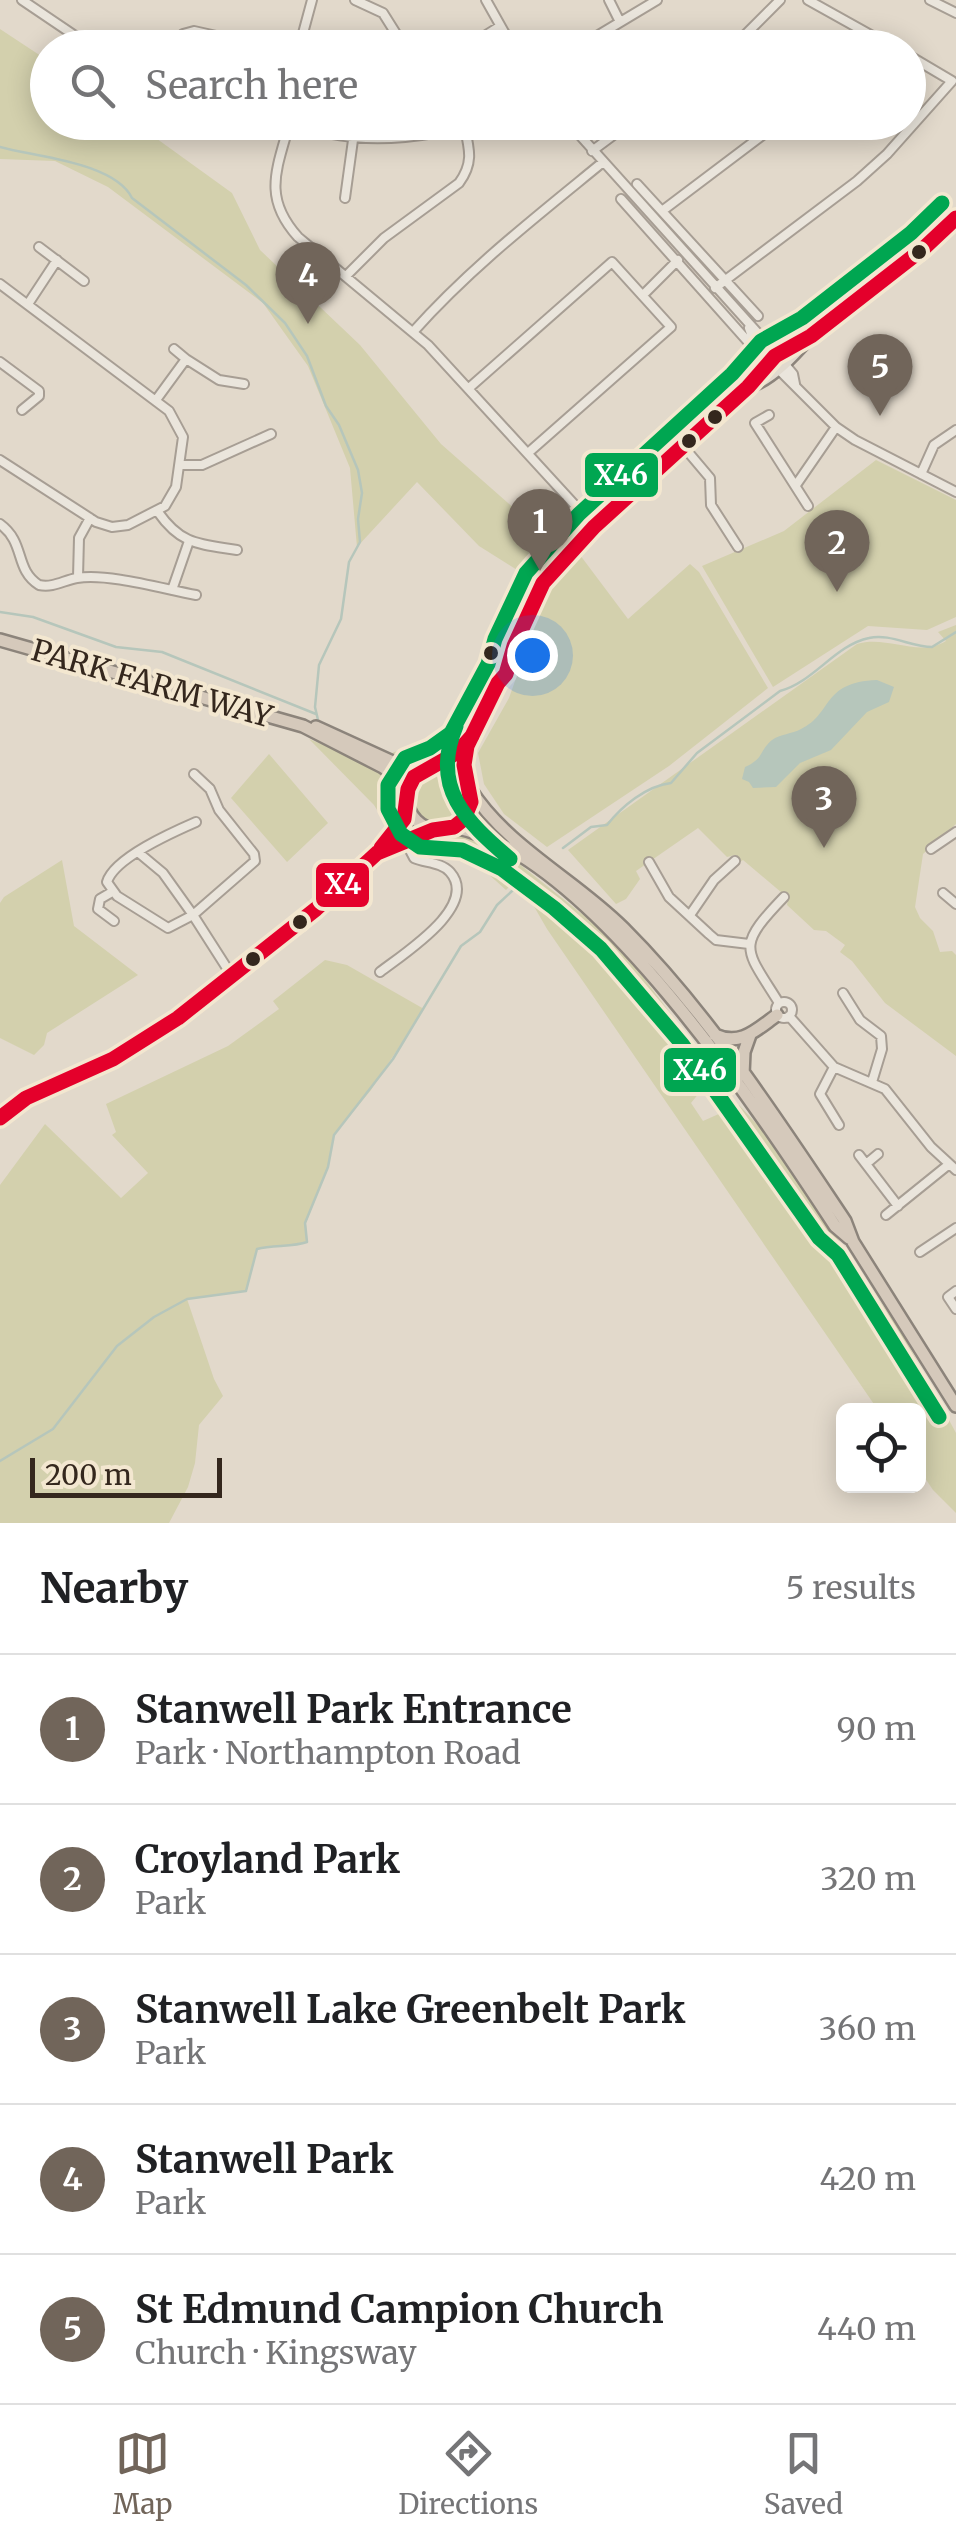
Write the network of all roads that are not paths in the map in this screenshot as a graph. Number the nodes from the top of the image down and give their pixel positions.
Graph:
1 (22, 0) edge
2 (312, 0) edge
3 (356, 0) edge
4 (486, 0) edge
5 (608, 0) edge
6 (656, 0) edge
7 (780, 0) edge
8 (808, 0) edge
9 (930, 0) edge
10 (956, 13) edge
11 (620, 22) junction
12 (500, 27) junction
13 (66, 30) edge
14 (304, 30) edge
15 (394, 30) edge
16 (495, 30) edge
17 (502, 30) edge
18 (607, 30) edge
19 (750, 30) edge
20 (860, 30) edge
21 (926, 66) edge
22 (954, 82) edge
23 (926, 112) edge
24 (280, 140) edge
25 (353, 140) joint
26 (399, 140) edge
27 (468, 140) edge
28 (583, 140) edge
29 (606, 140) edge
30 (756, 140) edge
31 (900, 140) edge
32 (592, 151) junction
33 (603, 162) junction
34 (637, 184) dead end
35 (345, 198) dead end
36 (621, 199) dead end
37 (662, 210) junction
38 (956, 218) edge
39 (39, 247) dead end
40 (685, 253) junction
41 (57, 260) junction
42 (676, 262) junction
43 (346, 276) junction
44 (84, 280) dead end
45 (724, 281) junction
46 (0, 284) edge
47 (715, 288) junction
48 (644, 294) junction
49 (28, 304) junction
50 (758, 316) dead end
51 (749, 328) junction
52 (413, 332) junction
53 (810, 336) junction
54 (758, 344) junction
55 (174, 349) dead end
56 (186, 359) junction
57 (0, 362) edge
58 (777, 362) junction
59 (244, 384) dead end
60 (748, 387) junction
61 (470, 388) junction
62 (156, 400) junction
63 (22, 410) dead end
64 (768, 415) dead end
65 (836, 427) junction
66 (956, 430) edge
67 (271, 434) dead end
68 (683, 446) junction
69 (528, 453) junction
70 (2, 465) edge
71 (180, 465) junction
72 (921, 474) junction
73 (796, 485) junction
74 (956, 492) edge
75 (808, 506) dead end
76 (158, 512) junction
77 (90, 518) junction
78 (0, 524) edge
79 (594, 527) junction
80 (189, 541) junction
81 (738, 547) dead end
82 (237, 550) dead end
83 (78, 577) junction
84 (172, 590) junction
85 (184, 593) junction
86 (196, 595) dead end
87 (183, 604) dead end
88 (0, 640) edge
89 (303, 726) junction
90 (467, 746) junction
91 (439, 766) junction
92 (423, 770) junction
93 (194, 774) dead end
94 (468, 784) junction
95 (408, 801) junction
96 (196, 822) dead end
97 (401, 824) junction
98 (454, 827) junction
99 (433, 830) junction
100 (956, 832) edge
101 (405, 840) junction
102 (932, 849) dead end
103 (377, 853) junction
104 (139, 854) junction
105 (729, 861) dead end
106 (644, 877) dead end
107 (112, 892) junction
108 (784, 897) dead end
109 (193, 915) junction
110 (690, 915) junction
111 (114, 921) dead end
112 (750, 944) junction
113 (380, 972) dead end
114 (232, 976) junction
115 (842, 999) dead end
116 (782, 1011) junction
117 (712, 1034) junction
118 (750, 1035) junction
119 (834, 1067) junction
120 (744, 1076) junction
121 (872, 1082) junction
122 (0, 1118) edge
123 (838, 1125) dead end
124 (878, 1154) dead end
125 (859, 1155) dead end
126 (866, 1164) junction
127 (952, 1168) edge
128 (898, 1206) junction
129 (886, 1216) dead end
130 (955, 1230) edge
131 (853, 1242) junction
132 (920, 1252) dead end
133 (956, 1291) edge
134 (956, 1309) edge
135 (956, 1406) edge

1 - 13 street
2 - 14 street
3 - 15 street
4 - 12 street
5 - 11 street
6 - 11 street
7 - 19 street
8 - 20 street
9 - 10 street
11 - 18 street
12 - 16 street
12 - 17 street
21 - 22 street
22 - 23 street
24 - 43 street
25 - 26 street
25 - 35 street
27 - 43 street
28 - 32 street
29 - 32 street
30 - 37 street
31 - 45 street
32 - 33 street
33 - 40 street
33 - 52 street
34 - 37 street
36 - 42 street
37 - 45 street
38 - 53 main road
39 - 41 street
40 - 42 street
40 - 47 street
41 - 44 street
41 - 49 street
42 - 48 street
42 - 54 street
43 - 52 street
45 - 47 street
45 - 50 street
46 - 49 street
47 - 51 street
48 - 61 street
48 - 69 street
49 - 62 street
51 - 54 street
51 - 58 street
52 - 61 street
53 - 58 main road
53 - 58 main road
54 - 58 street
55 - 56 street
56 - 59 street
56 - 62 street
57 - 63 street
58 - 60 main road
58 - 60 main road
58 - 65 street
60 - 68 main road
61 - 69 street
62 - 71 street
64 - 73 street
65 - 72 street
65 - 73 street
66 - 72 street
67 - 71 street
68 - 79 main road
68 - 81 street
69 - 79 street
70 - 77 street
71 - 76 street
72 - 74 street
73 - 75 street
76 - 77 street
76 - 80 street
77 - 83 street
78 - 83 street
79 - 90 main road
80 - 82 street
80 - 84 street
83 - 84 street
84 - 85 street
85 - 86 street
85 - 87 street
88 - 89 highway, PARK FARM WAY
89 - 92 highway, PARK FARM WAY
89 - 95 highway, PARK FARM WAY
90 - 91 main road
90 - 94 main road
91 - 92 highway
91 - 94 highway
92 - 95 highway
93 - 109 street
94 - 98 highway
94 - 117 highway
95 - 97 main road
95 - 99 highway
96 - 104 street
97 - 101 street
97 - 103 main road
98 - 99 highway
98 - 131 highway
99 - 101 main road
100 - 102 street
101 - 103 main road
101 - 113 street
103 - 114 main road
104 - 107 street
104 - 109 street
105 - 110 street
106 - 110 street
107 - 109 street
107 - 111 street
108 - 112 street
109 - 114 street
110 - 112 street
112 - 116 street
114 - 122 main road
115 - 121 street
116 - 118 highway
116 - 119 street
117 - 118 highway
117 - 120 highway
118 - 120 highway
119 - 121 street
119 - 123 street
120 - 131 highway
121 - 127 street
124 - 126 street
125 - 126 street
126 - 128 street
127 - 128 street
128 - 129 street
130 - 132 street
131 - 135 highway
133 - 134 street

